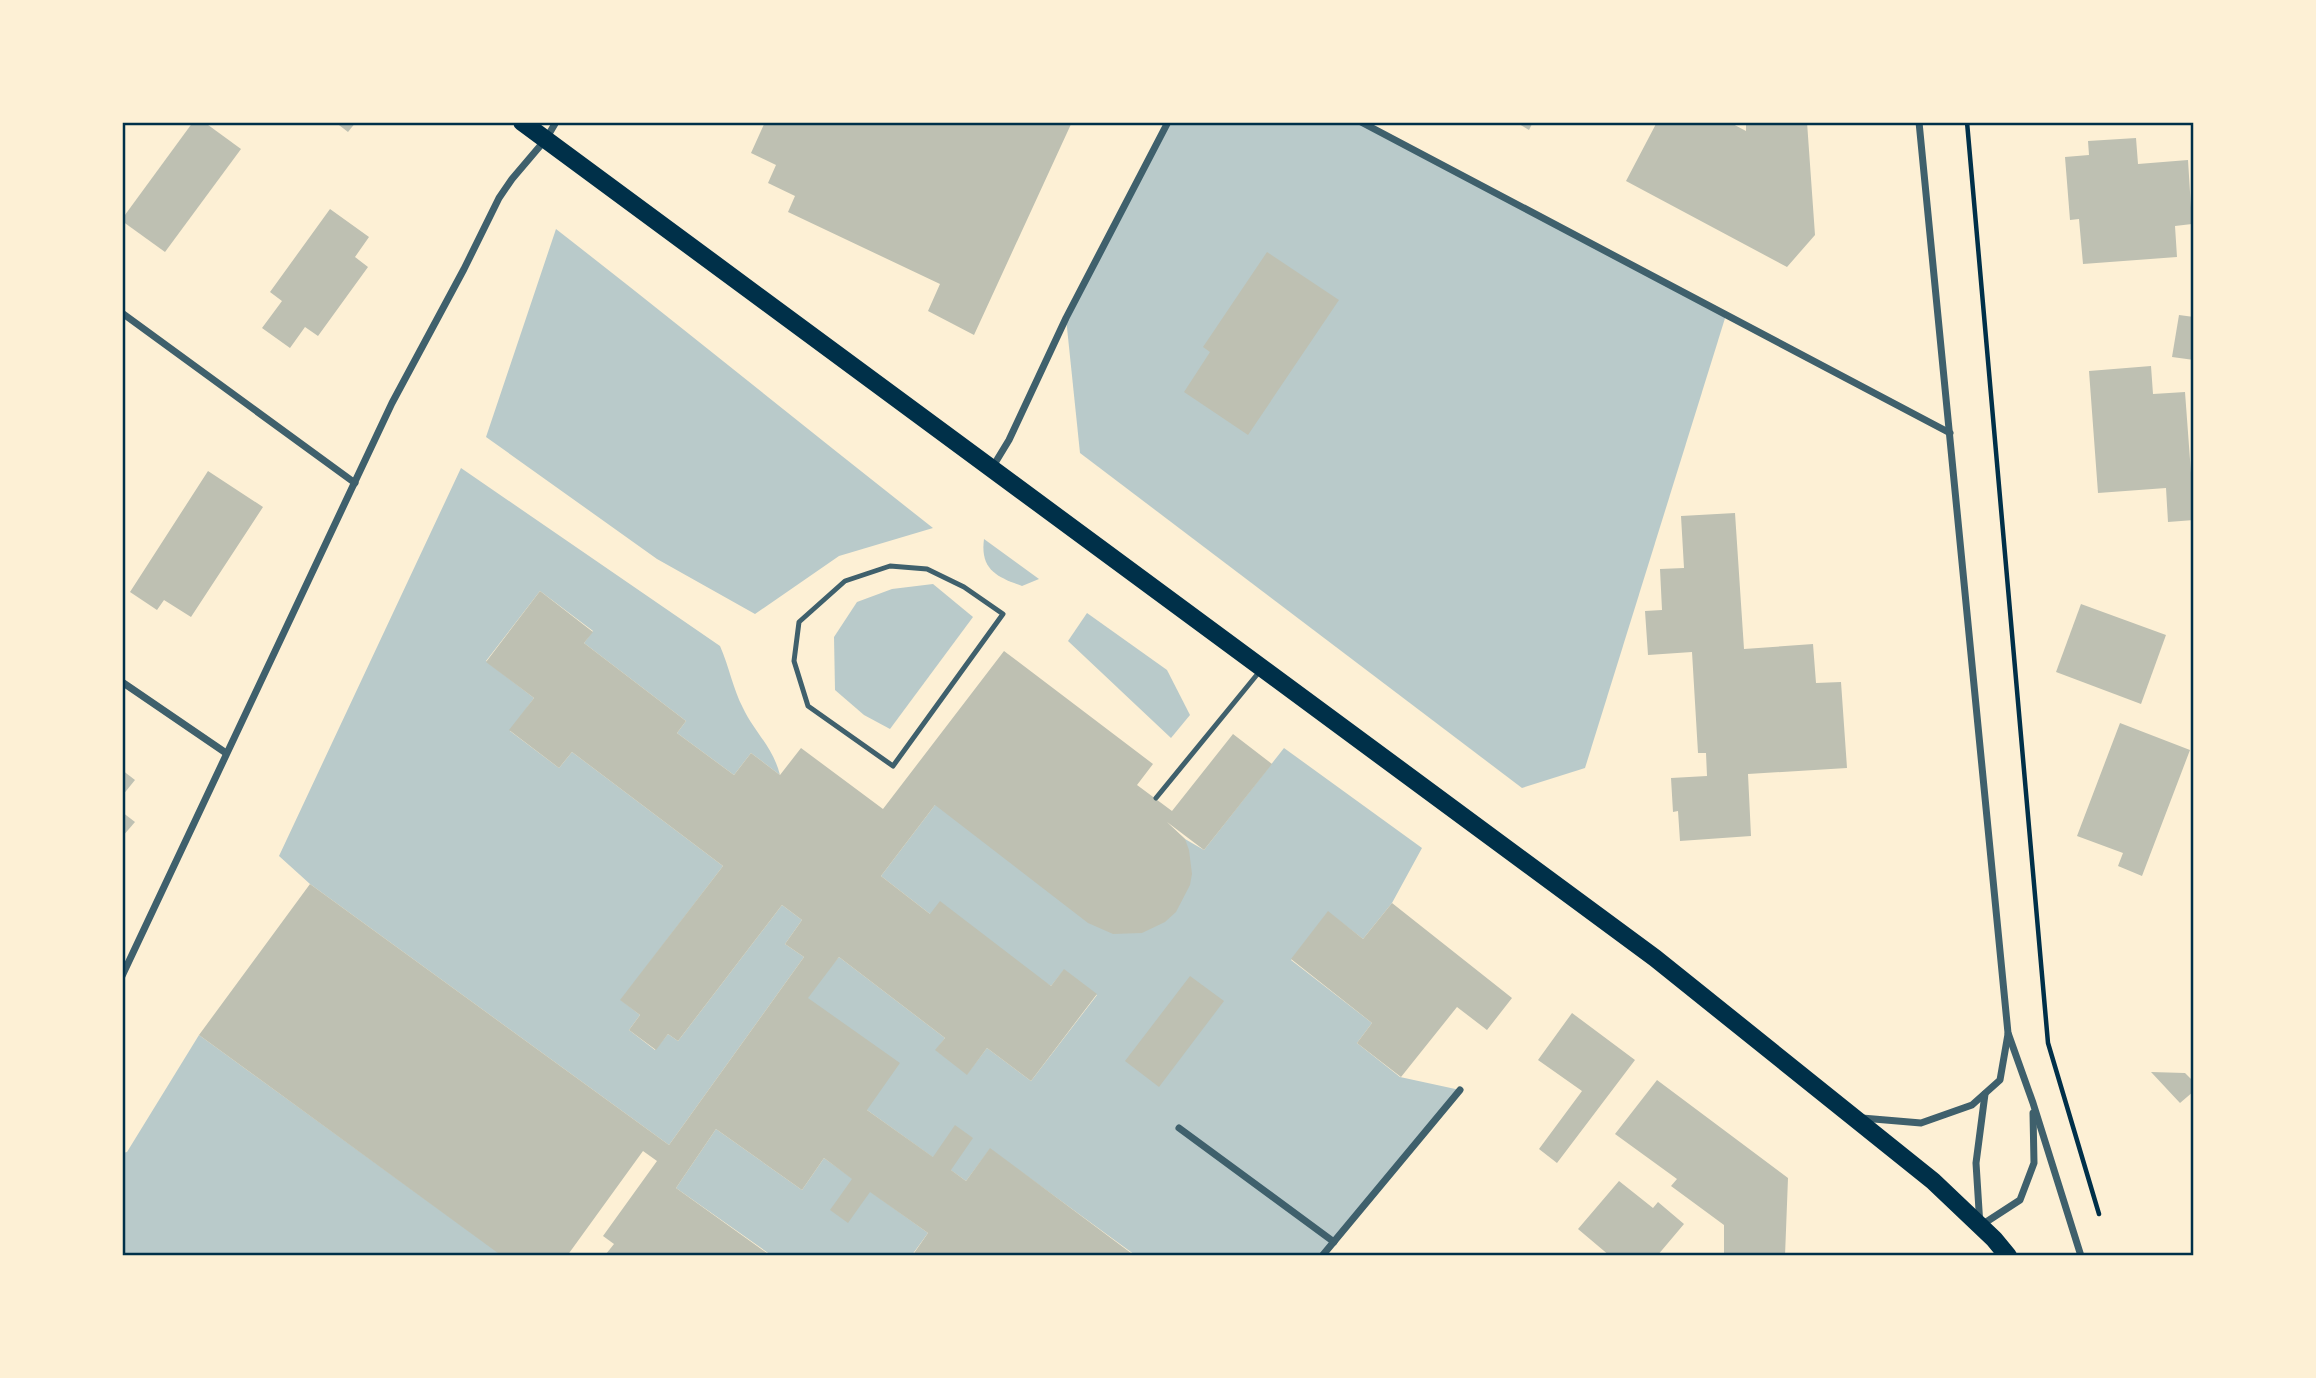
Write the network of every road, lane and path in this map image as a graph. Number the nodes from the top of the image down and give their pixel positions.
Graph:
1 (522, 122) edge
2 (556, 122) edge
3 (1168, 122) edge
4 (1362, 122) edge
5 (1919, 122) edge
6 (1967, 122) edge
7 (546, 139) junction
8 (122, 313) edge
9 (1950, 433) junction
10 (992, 468) junction
11 (355, 484) junction
12 (794, 661) joint
13 (1262, 668) junction
14 (122, 682) edge
15 (226, 753) junction
16 (1156, 798) dead end
17 (122, 976) edge
18 (2008, 1033) junction
19 (1460, 1090) dead end
20 (1985, 1094) junction
21 (2033, 1103) junction
22 (1853, 1117) junction
23 (1179, 1128) dead end
24 (2099, 1216) dead end
25 (1980, 1226) junction
26 (1334, 1242) junction
27 (1322, 1255) edge
28 (2008, 1255) edge
29 (2081, 1255) edge

1 - 7 main road
2 - 7 street
3 - 10 street
4 - 9 street
5 - 9 street
6 - 24 path
7 - 10 main road
7 - 11 street
8 - 11 street
9 - 18 street
10 - 13 main road
11 - 15 street
12 - 12 lane
13 - 16 lane
13 - 22 main road
14 - 15 street
15 - 17 street
18 - 20 street
18 - 21 street
19 - 26 street
20 - 22 street
20 - 25 street
21 - 25 street
21 - 29 street
22 - 25 main road
23 - 26 street
25 - 28 main road
26 - 27 street

